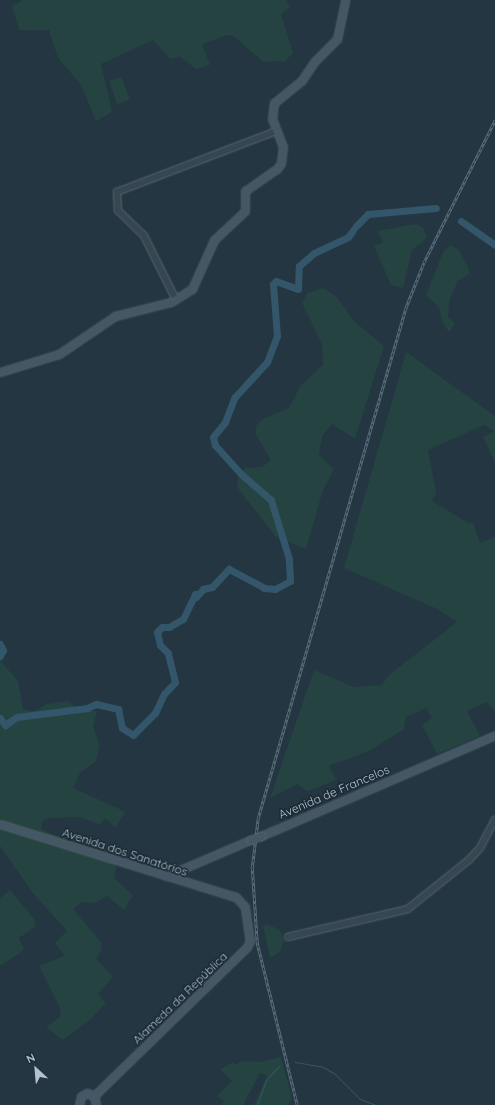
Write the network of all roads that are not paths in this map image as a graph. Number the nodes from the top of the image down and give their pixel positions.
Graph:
1 (345, 0) edge
2 (277, 131) junction
3 (176, 300) junction
4 (0, 372) edge
5 (495, 735) edge
6 (495, 820) edge
7 (0, 824) edge
8 (181, 870) junction
9 (166, 876) junction
10 (183, 882) junction
11 (243, 902) joint
12 (288, 937) dead end
13 (94, 1096) junction
14 (79, 1105) edge
15 (96, 1105) edge

1 - 2 main road
2 - 3 main road
2 - 3 street
3 - 4 main road
5 - 8 main road, Avenida de Francelos, bridge
6 - 12 street
7 - 9 main road, Avenida dos Sanatórios
8 - 9 main road, Avenida de Francelos
8 - 10 main road
9 - 10 main road, Avenida dos Sanatórios
10 - 11 main road, Avenida dos Sanatórios
11 - 13 main road, Alameda da República
13 - 14 main road
13 - 15 main road

